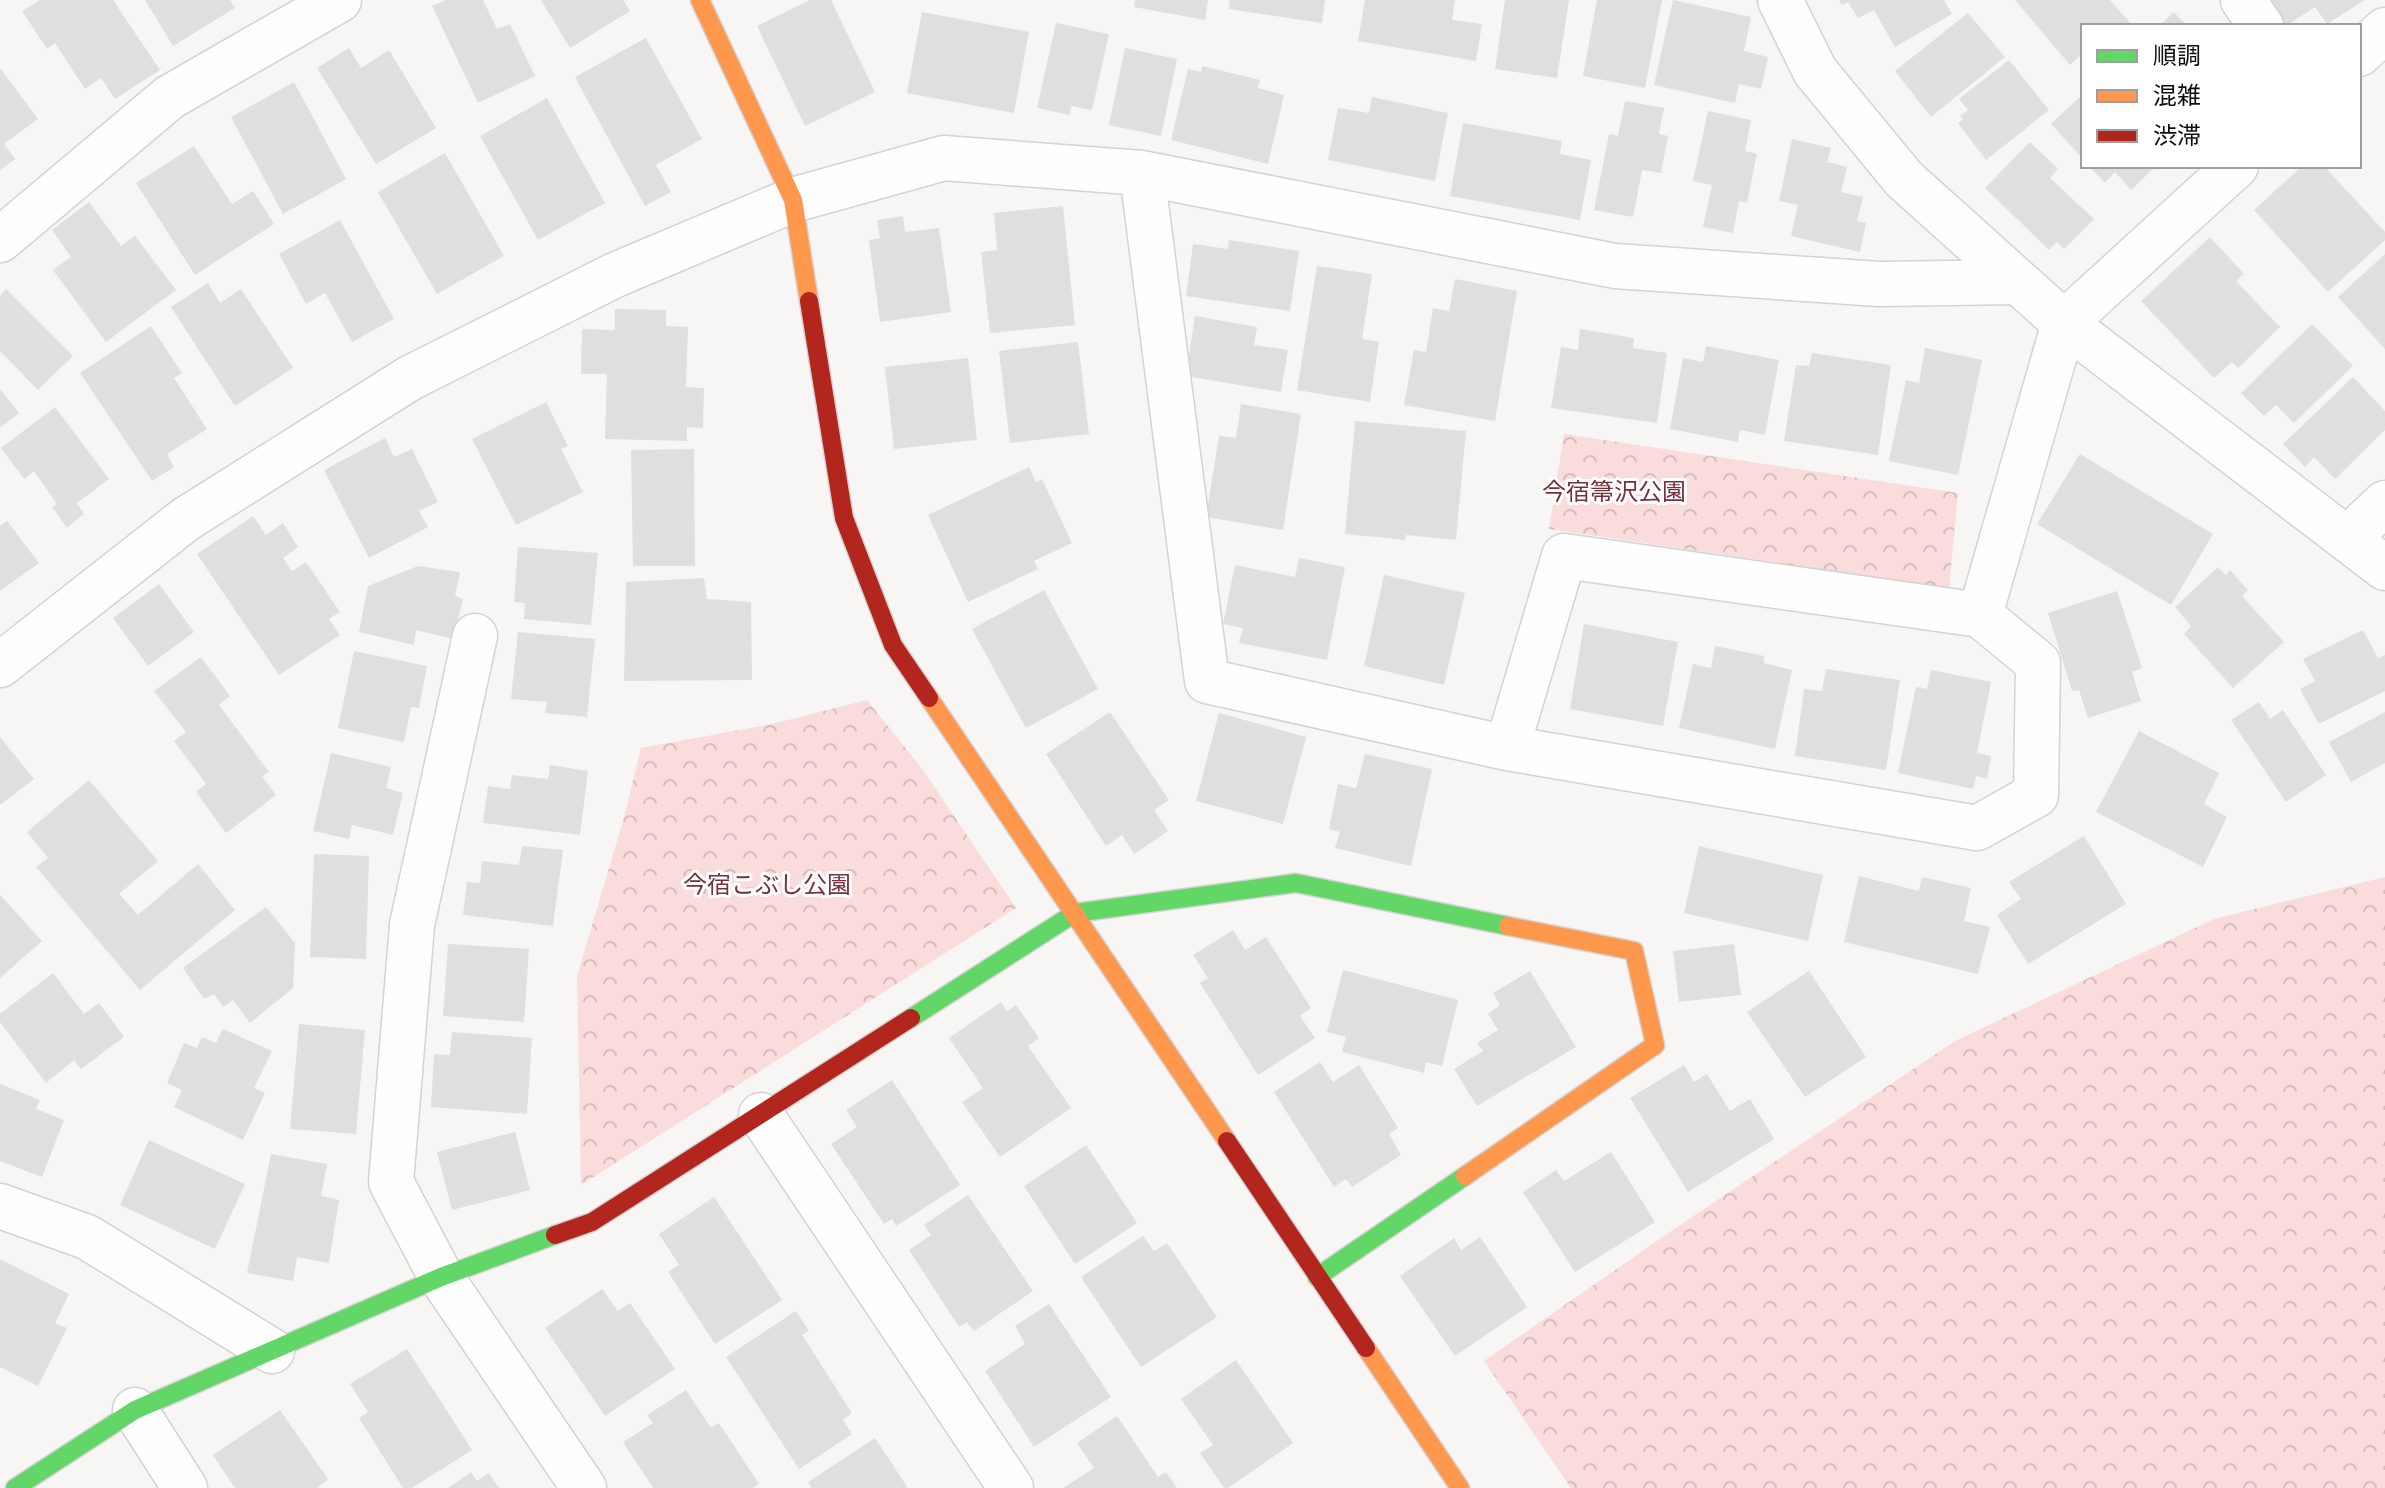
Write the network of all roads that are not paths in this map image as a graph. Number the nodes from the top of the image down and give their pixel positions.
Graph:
1 (339, 0) edge
2 (700, 0) edge
3 (1780, 0) edge
4 (2243, 0) edge
5 (2260, 24) edge
6 (2385, 30) edge
7 (2361, 52) edge
8 (2234, 168) edge
9 (1142, 173) junction
10 (793, 200) junction
11 (0, 240) edge
12 (2018, 282) junction
13 (2064, 323) junction
14 (2385, 503) edge
15 (2347, 539) junction
16 (2385, 568) edge
17 (1980, 615) junction
18 (475, 636) dead end
19 (0, 665) edge
20 (1507, 748) junction
21 (1075, 913) junction
22 (761, 1115) junction
23 (0, 1206) edge
24 (441, 1277) junction
25 (1317, 1277) junction
26 (272, 1351) junction
27 (135, 1410) junction
28 (15, 1488) edge
29 (185, 1488) edge
30 (584, 1488) edge
31 (1011, 1488) edge
32 (1460, 1488) edge

1 - 11 street
2 - 10 street
3 - 12 street
4 - 5 street
6 - 7 street
8 - 13 street
9 - 10 street
9 - 12 street
9 - 20 street
10 - 19 street
10 - 21 street
12 - 13 street
13 - 15 street
13 - 17 street
14 - 15 street
15 - 16 street
17 - 20 street
17 - 20 street
18 - 24 street
21 - 22 street
21 - 25 street
21 - 25 street
22 - 24 street
22 - 31 street
23 - 26 street
24 - 26 street
24 - 30 street
25 - 32 street
26 - 27 street
27 - 28 street
27 - 29 street

